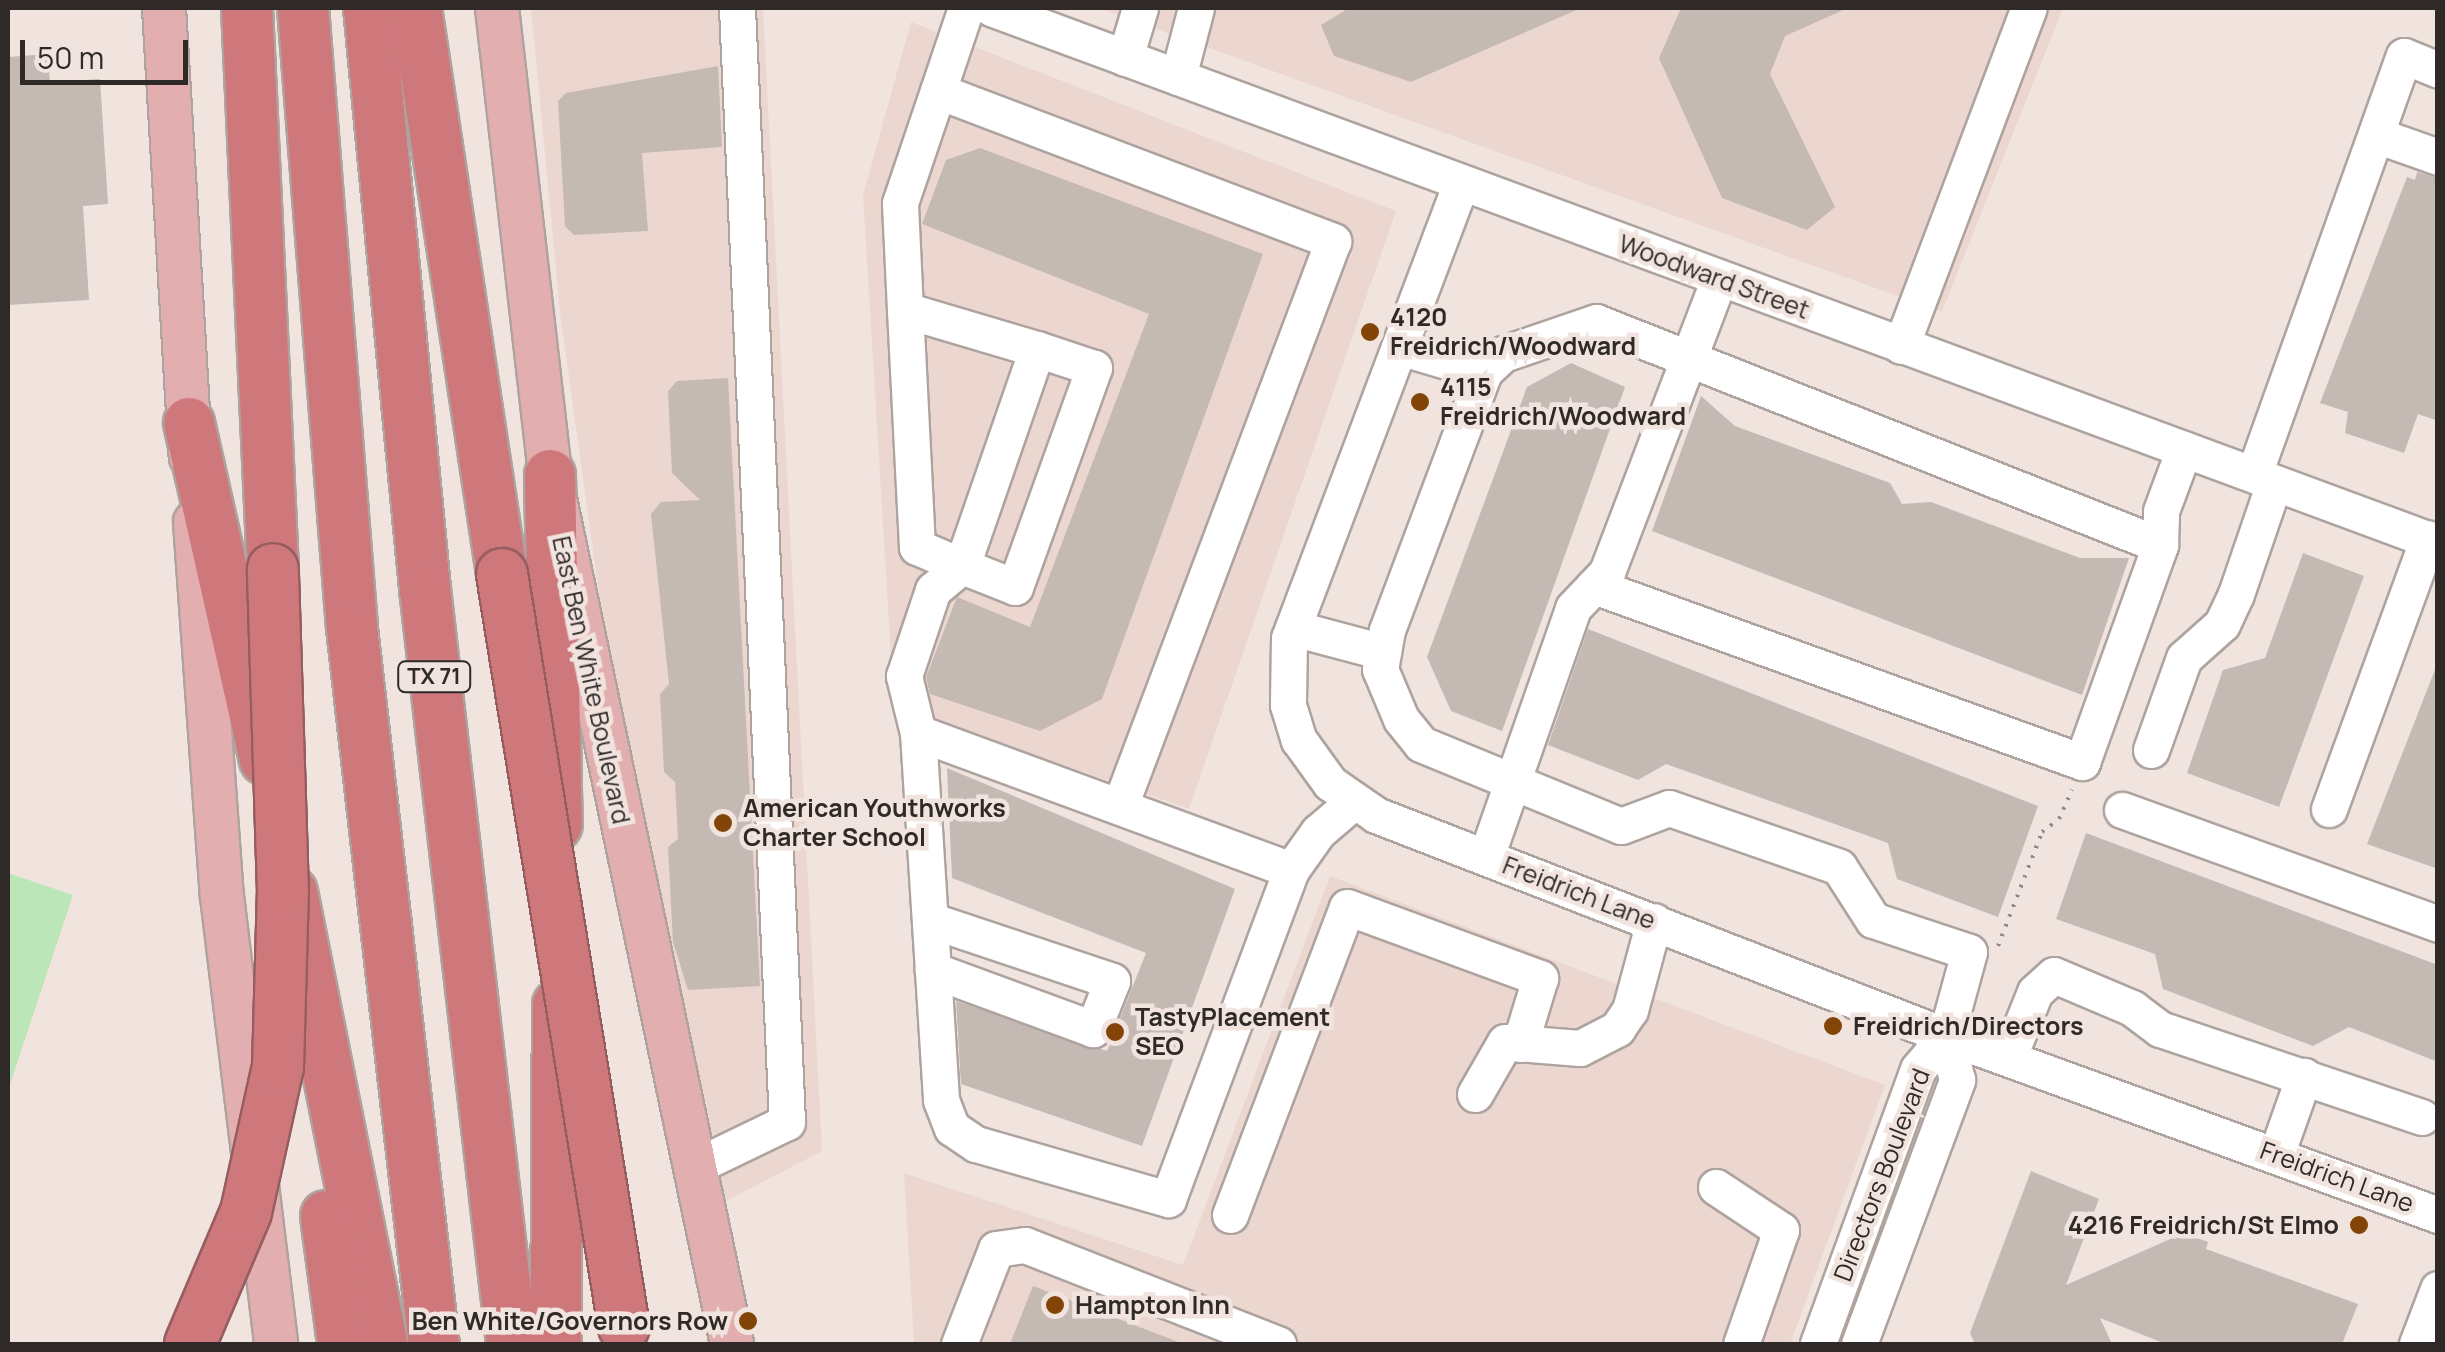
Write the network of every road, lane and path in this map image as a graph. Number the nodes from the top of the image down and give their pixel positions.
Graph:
1 (164, 8) edge
2 (248, 8) edge
3 (303, 8) edge
4 (369, 8) edge
5 (416, 8) edge
6 (497, 8) edge
7 (737, 8) edge
8 (966, 8) edge
9 (992, 8) edge
10 (1140, 8) edge
11 (1196, 8) edge
12 (2029, 8) edge
13 (1125, 58) junction
14 (2438, 70) edge
15 (1178, 78) junction
16 (938, 91) junction
17 (2376, 134) junction
18 (2438, 158) edge
19 (1460, 184) junction
20 (1719, 278) junction
21 (904, 310) junction
22 (1901, 346) junction
23 (1399, 347) junction
24 (1037, 349) junction
25 (1688, 360) junction
26 (1484, 372) junction
27 (188, 424) junction
28 (2184, 449) junction
29 (550, 475) junction
30 (2264, 478) junction
31 (2433, 541) edge
32 (2160, 545) junction
33 (962, 566) junction
34 (1594, 586) junction
35 (1293, 628) junction
36 (1382, 652) junction
37 (918, 732) junction
38 (2151, 750) dead end
39 (2082, 762) junction
40 (1512, 782) junction
41 (1353, 802) junction
42 (1122, 804) junction
43 (2328, 809) dead end
44 (2122, 810) dead end
45 (1486, 857) junction
46 (1291, 870) junction
47 (283, 894) junction
48 (930, 920) junction
49 (1654, 921) junction
50 (2438, 924) edge
51 (1996, 951) dead end
52 (933, 970) junction
53 (1946, 1036) junction
54 (1520, 1044) junction
55 (2009, 1056) junction
56 (2304, 1076) junction
57 (1475, 1094) dead end
58 (2422, 1117) dead end
59 (2276, 1154) junction
60 (694, 1167) junction
61 (1716, 1187) dead end
62 (1230, 1214) dead end
63 (2438, 1215) edge
64 (2438, 1289) edge
65 (625, 1338) edge
66 (190, 1344) edge
67 (276, 1344) edge
68 (343, 1344) edge
69 (382, 1344) edge
70 (434, 1344) edge
71 (512, 1344) edge
72 (556, 1344) edge
73 (732, 1344) edge
74 (960, 1344) edge
75 (1278, 1344) edge
76 (1740, 1344) edge
77 (1818, 1344) edge
78 (1858, 1344) edge
79 (2417, 1344) edge

1 - 27 main road
2 - 47 highway, bridge
3 - 70 highway, TX 71
4 - 71 highway, TX 71
5 - 65 highway, bridge
6 - 29 main road, East Ben White Boulevard
7 - 60 street
8 - 16 street
9 - 13 street, Woodward Street
10 - 13 street
11 - 15 street
12 - 22 street
13 - 15 street, Woodward Street
14 - 17 street
15 - 19 street, Woodward Street
16 - 21 street
16 - 42 street
17 - 18 street
17 - 30 street
19 - 20 street, Woodward Street
19 - 23 street, Freidrich Lane
20 - 22 street, Woodward Street
20 - 25 street
21 - 24 street
21 - 33 street
22 - 28 street, Woodward Street
23 - 26 street
23 - 35 street, Freidrich Lane
24 - 33 street
24 - 33 street
25 - 26 street
25 - 32 street
25 - 34 street
26 - 36 street
27 - 67 main road
27 - 69 highway
28 - 30 street, Woodward Street
28 - 32 street
29 - 60 main road, East Ben White Boulevard
29 - 72 highway
30 - 31 street, Woodward Street
30 - 38 street
31 - 43 street
32 - 39 street
33 - 37 street
34 - 39 street
34 - 40 street
35 - 36 street
35 - 41 street, Freidrich Lane
36 - 40 street
37 - 42 street
37 - 48 street
39 - 51 path
40 - 45 street
40 - 53 street
41 - 45 street, Freidrich Lane
41 - 46 street
42 - 46 street
44 - 50 street
45 - 49 street, Freidrich Lane
46 - 52 street
47 - 66 highway, bridge
47 - 68 highway, bridge
48 - 52 street
48 - 52 street
49 - 53 street, Freidrich Lane
49 - 54 street
53 - 55 street, Freidrich Lane
53 - 77 street, Directors Boulevard
53 - 78 street, Directors Boulevard
54 - 57 street
54 - 62 street
55 - 56 street
55 - 59 street, Freidrich Lane
56 - 58 street
56 - 59 street
59 - 63 street, Freidrich Lane
60 - 73 main road, East Ben White Boulevard
61 - 76 street
64 - 79 street
74 - 75 street

